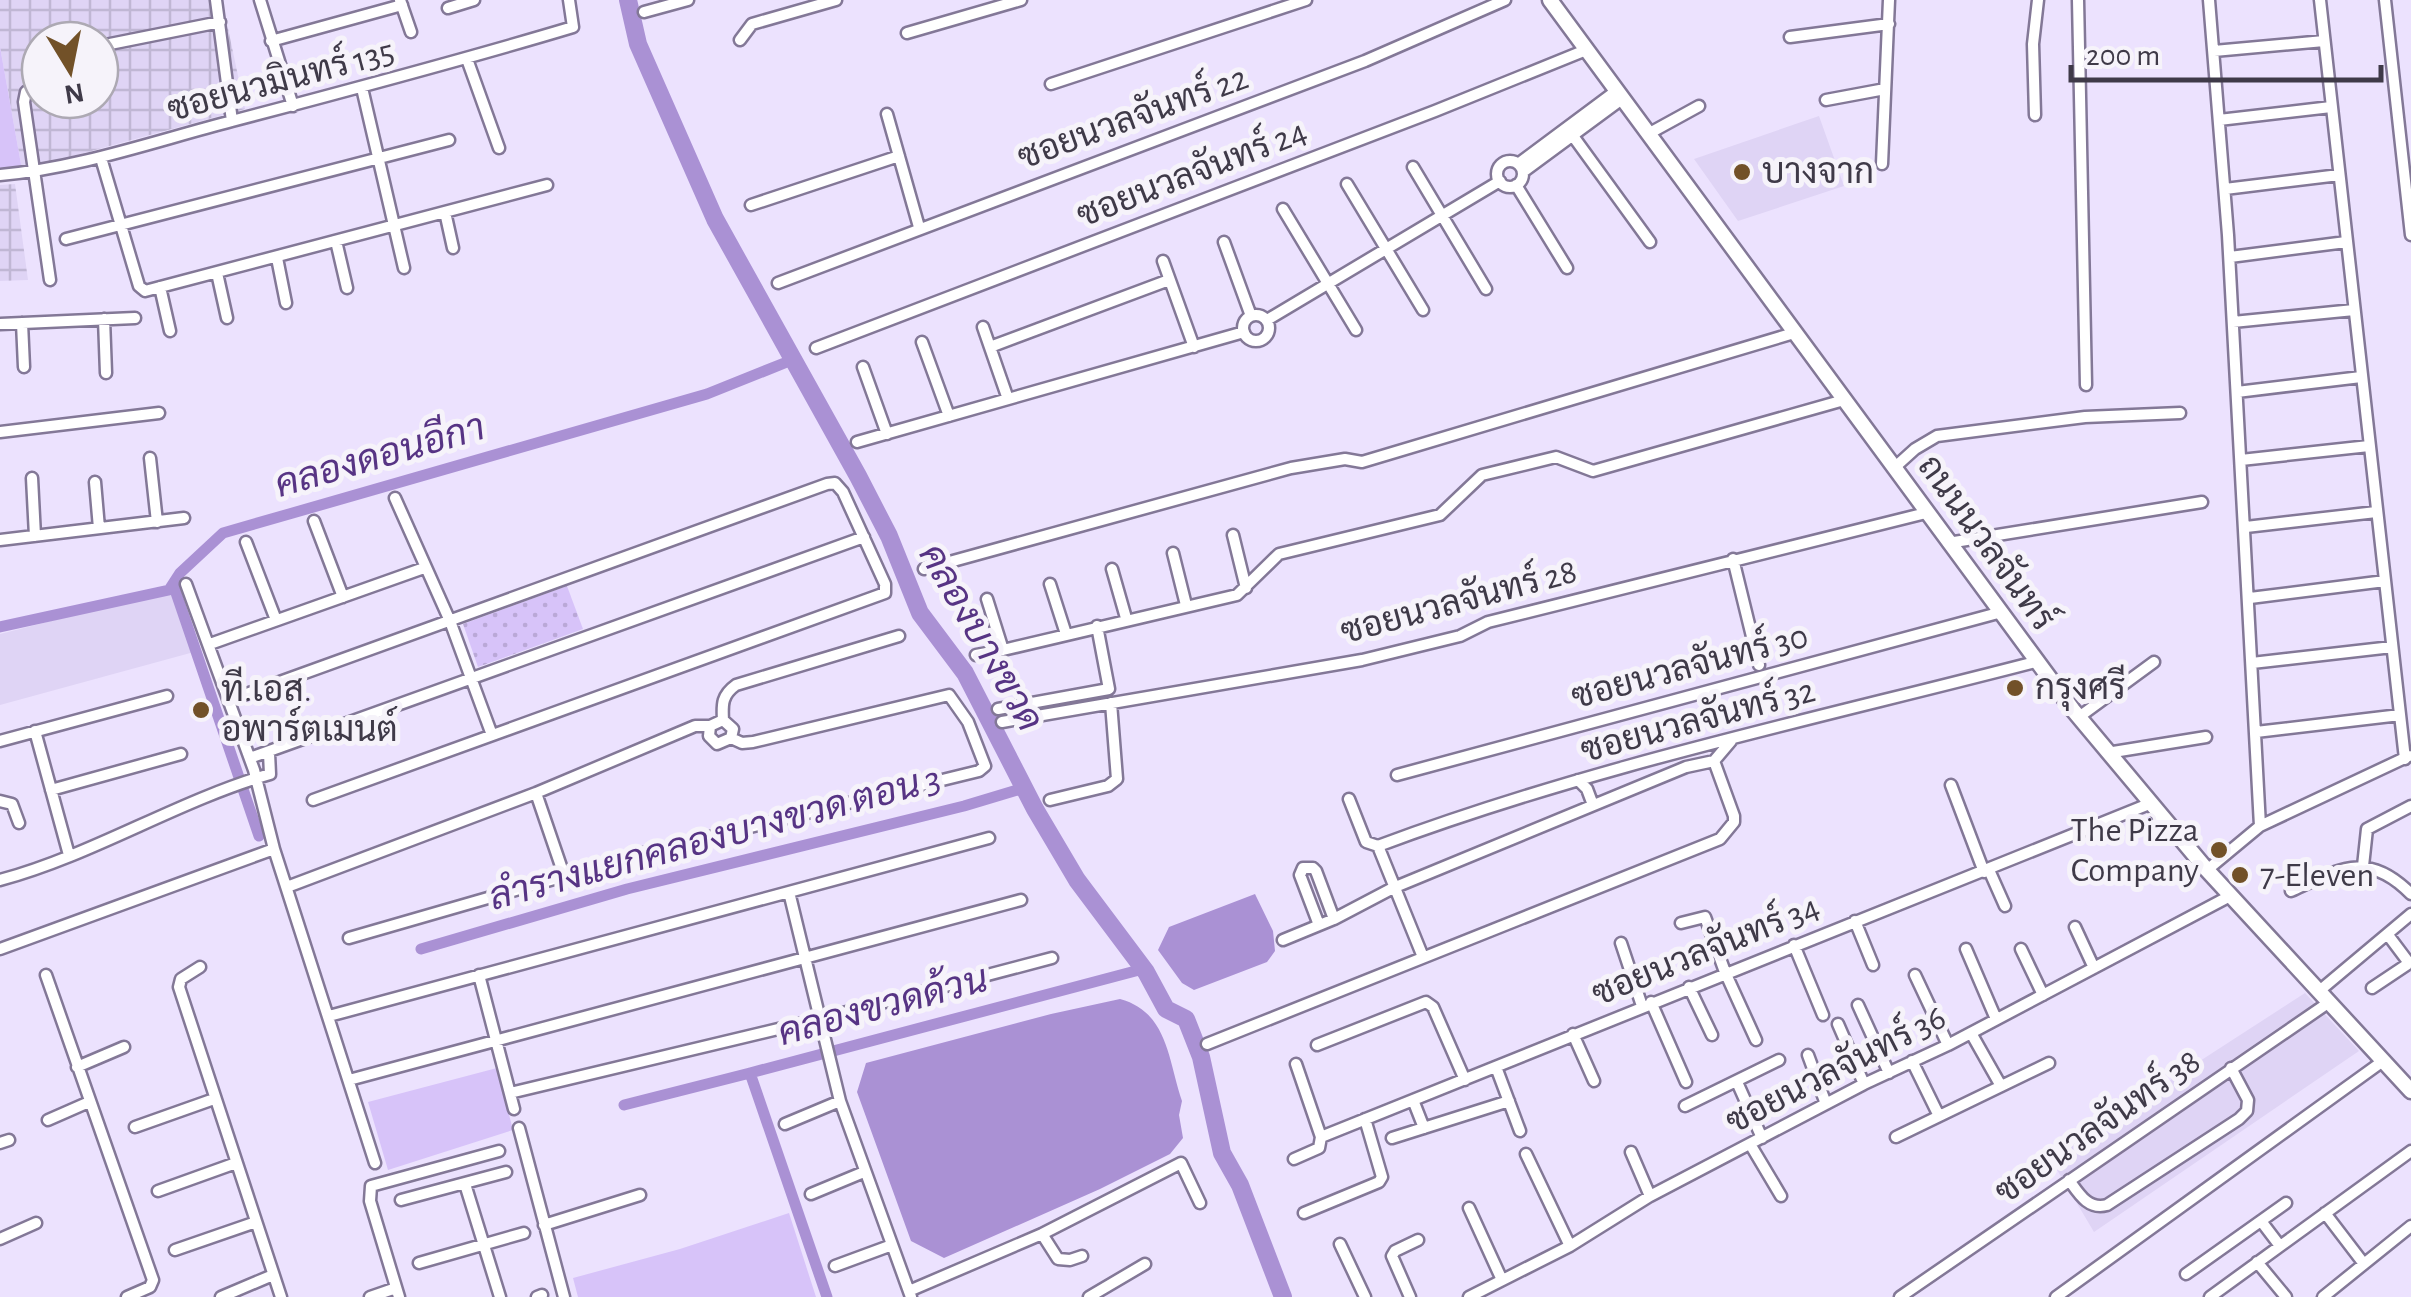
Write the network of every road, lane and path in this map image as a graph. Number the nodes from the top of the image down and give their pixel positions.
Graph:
1 (216, 0) edge
2 (260, 0) edge
3 (474, 0) edge
4 (569, 0) edge
5 (688, 0) edge
6 (836, 0) edge
7 (1021, 0) edge
8 (1306, 0) edge
9 (1505, 0) edge
10 (1550, 0) edge
11 (1889, 0) edge
12 (2038, 0) edge
13 (2078, 0) edge
14 (2209, 0) edge
15 (2320, 0) edge
16 (2386, 0) edge
17 (401, 3) edge
18 (665, 3) edge
19 (448, 8) dead end
20 (644, 12) dead end
21 (220, 22) junction
22 (1888, 24) junction
23 (410, 32) dead end
24 (907, 32) dead end
25 (1790, 37) dead end
26 (740, 40) dead end
27 (2324, 40) junction
28 (271, 41) junction
29 (120, 42) edge
30 (1586, 50) junction
31 (2214, 52) junction
32 (467, 58) junction
33 (1051, 84) dead end
34 (362, 88) junction
35 (1885, 90) junction
36 (1619, 95) junction
37 (1826, 100) dead end
38 (292, 106) junction
39 (1699, 106) dead end
40 (2332, 107) junction
41 (887, 114) dead end
42 (2035, 115) dead end
43 (27, 120) edge
44 (2219, 120) junction
45 (232, 121) junction
46 (1648, 134) junction
47 (1574, 136) junction
48 (449, 140) dead end
49 (499, 148) dead end
50 (377, 156) junction
51 (899, 156) junction
52 (100, 158) junction
53 (1882, 164) dead end
54 (1413, 167) dead end
55 (1521, 168) junction
56 (34, 172) junction
57 (0, 175) edge
58 (2339, 175) junction
59 (1500, 181) junction
60 (1347, 184) dead end
61 (548, 185) dead end
62 (1516, 185) junction
63 (2224, 189) junction
64 (751, 205) dead end
65 (1283, 209) dead end
66 (446, 212) junction
67 (1443, 215) junction
68 (122, 225) junction
69 (394, 225) junction
70 (919, 227) junction
71 (2411, 236) edge
72 (66, 240) dead end
73 (336, 241) junction
74 (1224, 242) dead end
75 (1650, 242) dead end
76 (2346, 242) junction
77 (454, 248) dead end
78 (1386, 252) junction
79 (2230, 257) junction
80 (277, 258) junction
81 (1163, 261) dead end
82 (404, 268) dead end
83 (1567, 268) dead end
84 (217, 273) junction
85 (50, 280) dead end
86 (1170, 280) junction
87 (778, 282) dead end
88 (1327, 284) junction
89 (160, 287) junction
90 (347, 288) dead end
91 (1486, 289) dead end
92 (286, 304) dead end
93 (1423, 310) dead end
94 (2354, 310) junction
95 (1251, 316) junction
96 (134, 318) dead end
97 (227, 318) dead end
98 (104, 319) junction
99 (1267, 320) junction
100 (2234, 322) junction
101 (22, 323) junction
102 (0, 324) edge
103 (982, 327) dead end
104 (1356, 330) dead end
105 (170, 331) dead end
106 (1244, 332) junction
107 (1794, 333) junction
108 (922, 342) dead end
109 (990, 347) junction
110 (1194, 347) junction
111 (816, 348) dead end
112 (862, 367) dead end
113 (24, 368) dead end
114 (106, 372) dead end
115 (2361, 377) junction
116 (2086, 385) dead end
117 (2238, 392) junction
118 (1008, 399) junction
119 (1844, 400) junction
120 (159, 413) dead end
121 (2180, 413) dead end
122 (949, 416) junction
123 (0, 432) edge
124 (887, 434) junction
125 (858, 442) dead end
126 (2369, 446) junction
127 (150, 458) dead end
128 (2242, 460) junction
129 (1894, 468) junction
130 (32, 478) dead end
131 (94, 482) dead end
132 (395, 498) dead end
133 (2202, 502) dead end
134 (2376, 512) junction
135 (1926, 513) junction
136 (184, 518) dead end
137 (314, 521) dead end
138 (157, 522) junction
139 (2246, 527) junction
140 (99, 528) junction
141 (1234, 535) dead end
142 (35, 536) junction
143 (864, 536) junction
144 (0, 540) edge
145 (246, 542) dead end
146 (1948, 543) junction
147 (1173, 554) dead end
148 (1733, 559) junction
149 (424, 568) junction
150 (1112, 569) dead end
151 (924, 570) dead end
152 (2385, 581) junction
153 (186, 584) dead end
154 (1050, 584) dead end
155 (1246, 588) junction
156 (343, 596) junction
157 (2250, 598) junction
158 (987, 599) dead end
159 (1186, 605) junction
160 (1998, 612) junction
161 (1126, 618) junction
162 (276, 620) junction
163 (450, 621) junction
164 (1097, 626) junction
165 (1066, 634) junction
166 (899, 636) dead end
167 (210, 644) junction
168 (2392, 647) junction
169 (1003, 650) junction
170 (976, 655) dead end
171 (2036, 662) junction
172 (2154, 662) dead end
173 (2252, 663) junction
174 (1759, 665) dead end
175 (473, 679) junction
176 (166, 696) dead end
177 (230, 700) junction
178 (1111, 702) junction
179 (998, 709) dead end
180 (2400, 715) junction
181 (2079, 718) junction
182 (723, 720) junction
183 (1002, 722) dead end
184 (710, 726) junction
185 (36, 731) junction
186 (2256, 732) junction
187 (492, 736) junction
188 (2206, 737) dead end
189 (731, 738) junction
190 (1732, 740) junction
191 (0, 741) edge
192 (269, 753) junction
193 (2106, 753) junction
194 (181, 754) dead end
195 (2408, 757) edge
196 (250, 758) junction
197 (1714, 761) junction
198 (1397, 775) dead end
199 (256, 778) junction
200 (1578, 780) junction
201 (1950, 785) dead end
202 (51, 790) junction
203 (536, 793) junction
204 (1350, 799) dead end
205 (313, 800) dead end
206 (1050, 800) dead end
207 (0, 801) edge
208 (2149, 804) junction
209 (1593, 805) junction
210 (2411, 806) edge
211 (19, 823) dead end
212 (2260, 826) junction
213 (990, 838) dead end
214 (1378, 846) junction
215 (274, 849) junction
216 (69, 855) junction
217 (2363, 866) junction
218 (2206, 870) junction
219 (1986, 871) junction
220 (564, 875) junction
221 (0, 880) edge
222 (288, 887) junction
223 (1393, 888) junction
224 (2291, 891) dead end
225 (789, 892) junction
226 (2411, 894) edge
227 (2230, 896) junction
228 (1021, 900) dead end
229 (2005, 906) dead end
230 (2411, 914) edge
231 (1334, 919) junction
232 (1854, 921) junction
233 (1681, 923) dead end
234 (1319, 926) junction
235 (2075, 927) dead end
236 (2388, 936) junction
237 (349, 938) dead end
238 (1283, 940) dead end
239 (1621, 943) dead end
240 (1794, 945) junction
241 (0, 949) edge
242 (1966, 949) dead end
243 (2021, 949) dead end
244 (804, 956) junction
245 (1423, 957) junction
246 (1052, 958) dead end
247 (2410, 962) edge
248 (1873, 965) dead end
249 (200, 967) dead end
250 (2094, 968) junction
251 (1725, 972) junction
252 (46, 975) dead end
253 (1915, 975) dead end
254 (479, 976) junction
255 (1689, 987) junction
256 (2372, 988) dead end
257 (2043, 995) junction
258 (2323, 997) junction
259 (1647, 1004) junction
260 (1858, 1004) dead end
261 (1824, 1015) dead end
262 (328, 1016) junction
263 (820, 1019) junction
264 (1996, 1019) junction
265 (1838, 1024) dead end
266 (1971, 1033) junction
267 (1573, 1034) junction
268 (1712, 1036) dead end
269 (495, 1039) junction
270 (1756, 1040) dead end
271 (1207, 1044) dead end
272 (1316, 1045) dead end
273 (1948, 1045) junction
274 (124, 1047) dead end
275 (1808, 1055) dead end
276 (1780, 1060) dead end
277 (2383, 1061) junction
278 (1912, 1062) junction
279 (2049, 1063) dead end
280 (1296, 1064) dead end
281 (77, 1067) junction
282 (1496, 1067) junction
283 (2231, 1068) junction
284 (1889, 1073) junction
285 (349, 1080) junction
286 (1465, 1080) junction
287 (1594, 1081) dead end
288 (1686, 1082) dead end
289 (1736, 1082) junction
290 (1864, 1084) junction
291 (2001, 1086) junction
292 (2411, 1091) edge
293 (510, 1093) junction
294 (214, 1099) junction
295 (1413, 1100) junction
296 (840, 1101) junction
297 (89, 1102) junction
298 (1509, 1102) junction
299 (1826, 1104) junction
300 (1685, 1106) dead end
301 (514, 1110) dead end
302 (1939, 1116) junction
303 (1366, 1118) junction
304 (48, 1120) dead end
305 (784, 1124) dead end
306 (135, 1126) dead end
307 (519, 1128) dead end
308 (1424, 1128) junction
309 (1520, 1131) dead end
310 (1321, 1137) junction
311 (1392, 1138) dead end
312 (1762, 1138) junction
313 (1896, 1138) dead end
314 (1750, 1144) junction
315 (498, 1151) dead end
316 (2411, 1151) edge
317 (1631, 1152) dead end
318 (1526, 1154) dead end
319 (1294, 1159) dead end
320 (236, 1164) junction
321 (375, 1164) dead end
322 (506, 1172) dead end
323 (864, 1172) junction
324 (2069, 1180) junction
325 (464, 1184) junction
326 (158, 1191) dead end
327 (811, 1194) dead end
328 (640, 1195) dead end
329 (1650, 1196) junction
330 (1781, 1196) dead end
331 (401, 1200) dead end
332 (1200, 1203) dead end
333 (2286, 1203) dead end
334 (1469, 1208) dead end
335 (1304, 1213) dead end
336 (2325, 1213) junction
337 (2261, 1221) junction
338 (256, 1222) junction
339 (36, 1224) dead end
340 (544, 1225) junction
341 (2411, 1226) edge
342 (524, 1233) dead end
343 (1042, 1234) junction
344 (0, 1239) edge
345 (1418, 1240) dead end
346 (483, 1244) junction
347 (1340, 1244) dead end
348 (892, 1245) junction
349 (1570, 1246) junction
350 (2280, 1246) junction
351 (175, 1250) dead end
352 (1082, 1256) dead end
353 (2257, 1262) junction
354 (419, 1263) dead end
355 (1145, 1264) dead end
356 (2364, 1264) junction
357 (835, 1266) dead end
358 (273, 1274) junction
359 (2186, 1274) dead end
360 (1502, 1280) junction
361 (397, 1293) edge
362 (910, 1294) edge
363 (128, 1297) edge
364 (221, 1297) edge
365 (281, 1297) edge
366 (370, 1297) edge
367 (500, 1297) edge
368 (564, 1297) edge
369 (1089, 1297) edge
370 (1365, 1297) edge
371 (1410, 1297) edge
372 (1469, 1297) edge
373 (1900, 1297) edge
374 (2056, 1297) edge
375 (2210, 1297) edge
376 (2286, 1297) edge
377 (2323, 1297) edge

1 - 21 street
2 - 28 street
3 - 19 street
4 - 32 street, ซอยนวมินทร์ 135
5 - 18 street
6 - 26 street
7 - 24 street
8 - 33 street
9 - 70 street, ซอยนวลจันทร์ 22
10 - 30 main road, ถนนนวลจันทร์
11 - 22 street
12 - 42 street
13 - 116 street
14 - 31 street
15 - 27 street
16 - 71 street
17 - 23 street
17 - 28 street
18 - 20 street
21 - 29 street
21 - 45 street
22 - 25 street
22 - 35 street
27 - 31 street
27 - 40 street
28 - 38 street
30 - 36 main road, ถนนนวลจันทร์
30 - 111 street, ซอยนวลจันทร์ 24
31 - 44 street
32 - 34 street, ซอยนวมินทร์ 135
32 - 49 street
34 - 38 street, ซอยนวมินทร์ 135
34 - 50 street
35 - 37 street
35 - 53 street
36 - 46 main road, ถนนนวลจันทร์
36 - 47 street
36 - 55 street
38 - 45 street, ซอยนวมินทร์ 135
39 - 46 street
40 - 44 street
40 - 58 street
41 - 51 street
43 - 56 street
44 - 63 street
45 - 52 street, ซอยนวมินทร์ 135
46 - 107 main road, ถนนนวลจันทร์
47 - 55 street
47 - 75 street
48 - 50 street
50 - 68 street
50 - 69 street
51 - 64 street
51 - 70 street
52 - 56 street, ซอยนวมินทร์ 135
52 - 68 street
54 - 67 street
55 - 59 street
55 - 62 street
56 - 57 street, ซอยนวมินทร์ 135
56 - 85 street
58 - 63 street
58 - 76 street
59 - 62 street
59 - 67 street
60 - 78 street
61 - 66 street
62 - 83 street
63 - 79 street
65 - 88 street
66 - 69 street
66 - 77 street
67 - 78 street
67 - 91 street
68 - 72 street
68 - 89 street
69 - 73 street
69 - 82 street
70 - 87 street, ซอยนวลจันทร์ 22
73 - 80 street
73 - 90 street
74 - 95 street
76 - 79 street
76 - 94 street
78 - 88 street
78 - 93 street
79 - 100 street
80 - 84 street
80 - 92 street
81 - 86 street
84 - 89 street
84 - 97 street
86 - 109 street
86 - 110 street
88 - 99 street
88 - 104 street
89 - 105 street
94 - 100 street
94 - 115 street
95 - 99 street
95 - 106 street
96 - 98 street
98 - 101 street
98 - 114 street
99 - 106 street
100 - 117 street
101 - 102 street
101 - 113 street
103 - 109 street
106 - 110 street
107 - 119 main road, ถนนนวลจันทร์
107 - 151 street
108 - 122 street
109 - 118 street
110 - 118 street
112 - 124 street
115 - 117 street
115 - 126 street
117 - 128 street
118 - 122 street
119 - 129 main road, ถนนนวลจันทร์
119 - 155 street
120 - 123 street
121 - 129 street
122 - 124 street
124 - 125 street
126 - 128 street
126 - 134 street
127 - 138 street
128 - 139 street
129 - 135 main road, ถนนนวลจันทร์
130 - 142 street
131 - 140 street
132 - 149 street
133 - 146 street
134 - 139 street
134 - 152 street
135 - 146 main road, ถนนนวลจันทร์
135 - 148 street, ซอยนวลจันทร์ 28
136 - 138 street
137 - 156 street
138 - 140 street
139 - 157 street
140 - 142 street
141 - 155 street
142 - 144 street
143 - 163 street
143 - 175 street
143 - 187 street
145 - 162 street
146 - 160 main road, ถนนนวลจันทร์
147 - 159 street
148 - 174 street
148 - 178 street, ซอยนวลจันทร์ 28
149 - 156 street
149 - 163 street
150 - 161 street
152 - 157 street
152 - 168 street
153 - 167 street
154 - 165 street
155 - 159 street
156 - 162 street
157 - 173 street
158 - 169 street
159 - 161 street
160 - 171 main road, ถนนนวลจันทร์
160 - 198 street, ซอยนวลจันทร์ 30
161 - 164 street
162 - 167 street
163 - 175 street
163 - 177 street
164 - 165 street
164 - 179 street
165 - 169 street
166 - 182 street
167 - 177 street
168 - 173 street
168 - 180 street
169 - 170 street
171 - 181 main road, ถนนนวลจันทร์
171 - 190 street, ซอยนวลจันทร์ 32
172 - 181 street
173 - 186 street
175 - 187 street
175 - 192 street
176 - 185 street
177 - 196 street
178 - 183 street, ซอยนวลจันทร์ 28
178 - 206 street
180 - 186 street
180 - 195 street
181 - 193 main road, ถนนนวลจันทร์
182 - 184 street
182 - 189 street
184 - 189 street
184 - 203 street
185 - 191 street
185 - 202 street
186 - 212 street
187 - 205 street
188 - 193 street
189 - 220 street
190 - 197 street
190 - 200 street, ซอยนวลจันทร์ 32
192 - 196 street
192 - 199 street
193 - 208 main road, ถนนนวลจันทร์
194 - 202 street
195 - 212 street
196 - 199 street
197 - 209 street
197 - 245 street
199 - 215 street
199 - 216 street
200 - 209 street
200 - 214 street, ซอยนวลจันทร์ 32
201 - 219 street
202 - 216 street
203 - 220 street
203 - 222 street
204 - 214 street
207 - 211 street
208 - 218 main road, ถนนนวลจันทร์
208 - 219 street, ซอยนวลจันทร์ 34
209 - 223 street
210 - 217 street
212 - 218 street
213 - 225 street
214 - 223 street
215 - 222 street
215 - 241 street
216 - 221 street
217 - 224 street
217 - 226 street
218 - 227 main road, ถนนนวลจันทร์
219 - 229 street
219 - 232 street, ซอยนวลจันทร์ 34
220 - 237 street
222 - 262 street
223 - 231 street
223 - 245 street
225 - 244 street
225 - 254 street
227 - 250 street, ซอยนวลจันทร์ 36
227 - 258 main road, ถนนนวลจันทร์
228 - 244 street
230 - 236 street, ซอยนวลจันทร์ 38
231 - 234 street
231 - 234 street
232 - 240 street, ซอยนวลจันทร์ 34
232 - 248 street
233 - 251 street
234 - 238 street
235 - 250 street
236 - 247 street
236 - 258 street, ซอยนวลจันทร์ 38
239 - 259 street
240 - 251 street, ซอยนวลจันทร์ 34
240 - 261 street
242 - 264 street
243 - 257 street
244 - 263 street
244 - 269 street
245 - 271 street
246 - 263 street
247 - 256 street
249 - 294 street
250 - 257 street, ซอยนวลจันทร์ 36
251 - 255 street, ซอยนวลจันทร์ 34
251 - 270 street
252 - 281 street
253 - 273 street
254 - 262 street
254 - 269 street
255 - 259 street, ซอยนวลจันทร์ 34
255 - 268 street
257 - 264 street, ซอยนวลจันทร์ 36
258 - 277 main road, ถนนนวลจันทร์
258 - 283 street, ซอยนวลจันทร์ 38
259 - 267 street, ซอยนวลจันทร์ 34
259 - 288 street
260 - 284 street
262 - 285 street
263 - 293 street
263 - 296 street
264 - 266 street, ซอยนวลจันทร์ 36
265 - 290 street
266 - 273 street, ซอยนวลจันทร์ 36
266 - 291 street
267 - 282 street, ซอยนวลจันทร์ 34
267 - 287 street
269 - 285 street
269 - 293 street
272 - 286 street
273 - 278 street, ซอยนวลจันทร์ 36
274 - 281 street
275 - 299 street
276 - 289 street
277 - 292 main road, ถนนนวลจันทร์
277 - 374 street
278 - 284 street, ซอยนวลจันทร์ 36
278 - 302 street
279 - 291 street
280 - 310 street
281 - 297 street
282 - 286 street, ซอยนวลจันทร์ 34
282 - 298 street
283 - 324 street, ซอยนวลจันทร์ 38
283 - 324 street
284 - 290 street, ซอยนวลจันทร์ 36
285 - 321 street
286 - 295 street, ซอยนวลจันทร์ 34
289 - 300 street
289 - 312 street
290 - 299 street, ซอยนวลจันทร์ 36
291 - 302 street
293 - 301 street
294 - 306 street
294 - 320 street
295 - 303 street, ซอยนวลจันทร์ 34
295 - 308 street
296 - 305 street
296 - 323 street
297 - 304 street
297 - 363 street
298 - 308 street
298 - 309 street
299 - 312 street, ซอยนวลจันทร์ 36
302 - 313 street
303 - 310 street, ซอยนวลจันทร์ 34
303 - 335 street
307 - 340 street
308 - 311 street
310 - 319 street, ซอยนวลจันทร์ 34
312 - 314 street, ซอยนวลจันทร์ 36
314 - 329 street, ซอยนวลจันทร์ 36
314 - 330 street
315 - 361 street
316 - 336 street
317 - 329 street
318 - 349 street
320 - 326 street
320 - 338 street
322 - 325 street
323 - 327 street
323 - 348 street
324 - 373 street, ซอยนวลจันทร์ 38
325 - 331 street
325 - 346 street
328 - 340 street
329 - 349 street, ซอยนวลจันทร์ 36
332 - 343 street
333 - 337 street
334 - 360 street
336 - 350 street
336 - 356 street
337 - 350 street
337 - 359 street
338 - 351 street
338 - 358 street
339 - 344 street
340 - 368 street
341 - 356 street
342 - 346 street
343 - 352 street
343 - 362 street
345 - 371 street
346 - 354 street
346 - 367 street
347 - 370 street
348 - 357 street
348 - 362 street
349 - 360 street, ซอยนวลจันทร์ 36
350 - 353 street
353 - 375 street
353 - 376 street
355 - 369 street
356 - 377 street
358 - 364 street
358 - 365 street
360 - 372 street, ซอยนวลจันทร์ 36
361 - 366 street

